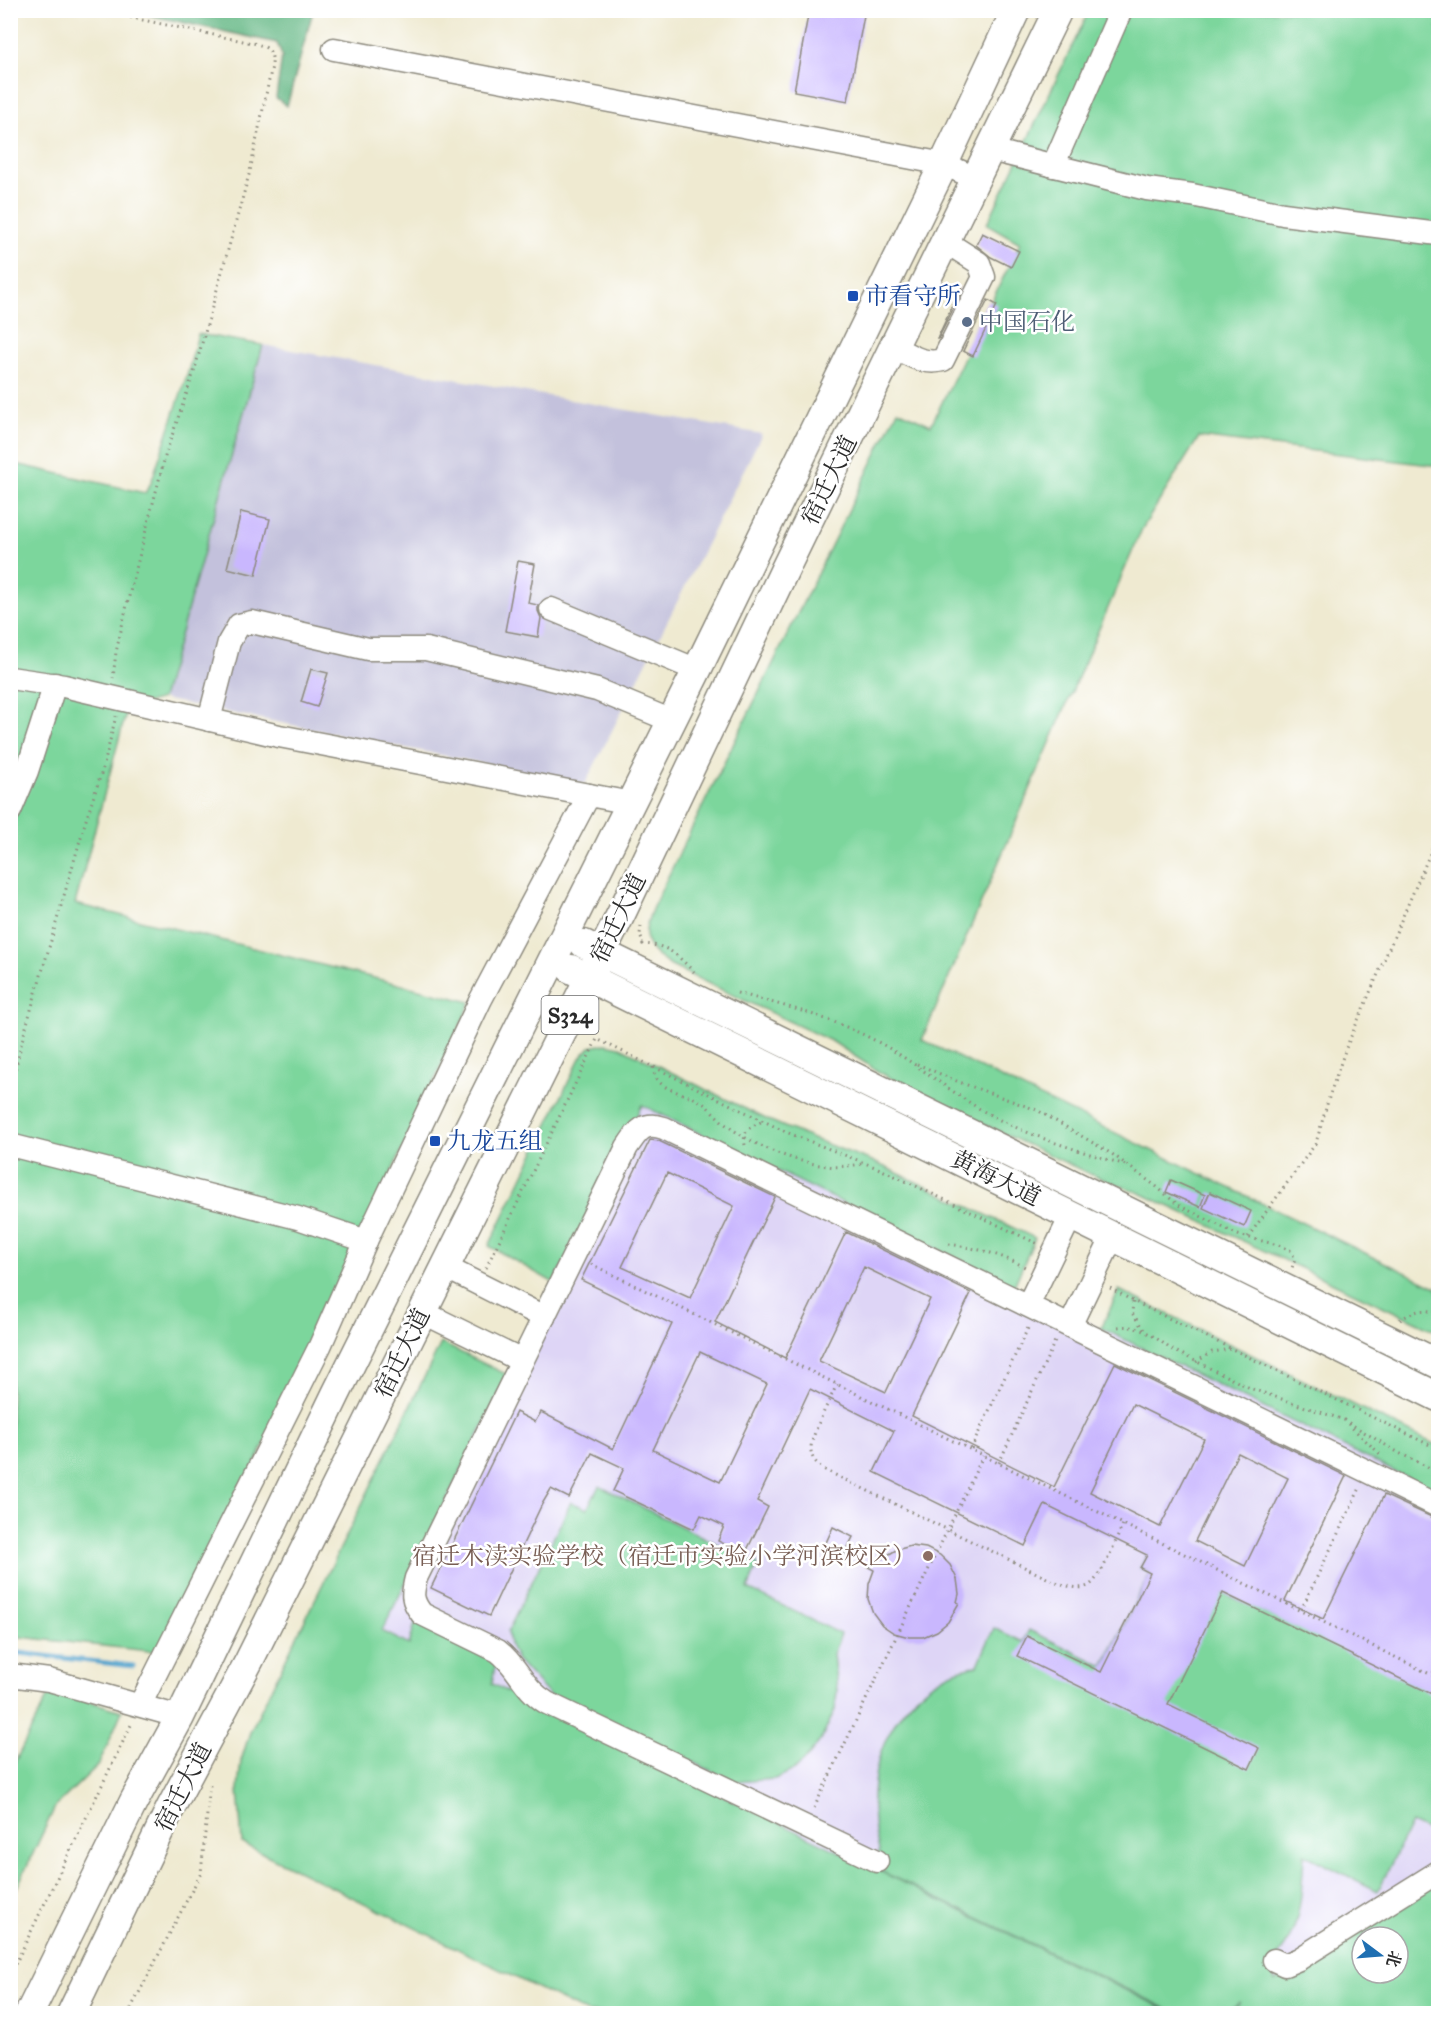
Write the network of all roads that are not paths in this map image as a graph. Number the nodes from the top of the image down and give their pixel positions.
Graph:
1 (1016, 10) edge
2 (1058, 10) edge
3 (1121, 10) edge
4 (334, 50) dead end
5 (991, 150) junction
6 (944, 164) junction
7 (1053, 166) junction
8 (977, 179) junction
9 (1438, 234) edge
10 (946, 242) junction
11 (894, 347) junction
12 (551, 609) dead end
13 (697, 670) junction
14 (10, 678) edge
15 (55, 684) junction
16 (209, 720) junction
17 (672, 721) junction
18 (588, 795) junction
19 (631, 803) junction
20 (10, 811) edge
21 (566, 935) junction
22 (601, 953) junction
23 (553, 960) junction
24 (589, 978) junction
25 (10, 1145) edge
26 (1071, 1216) junction
27 (1113, 1236) junction
28 (366, 1241) junction
29 (445, 1267) junction
30 (1032, 1308) junction
31 (422, 1312) junction
32 (544, 1317) junction
33 (1067, 1324) junction
34 (522, 1361) junction
35 (1438, 1364) edge
36 (1438, 1397) edge
37 (1438, 1506) edge
38 (10, 1675) edge
39 (140, 1705) junction
40 (180, 1717) junction
41 (877, 1861) dead end
42 (1438, 1872) edge
43 (1274, 1960) dead end
44 (29, 2013) edge
45 (71, 2013) edge

1 - 6 main road, 宿迁大道 / S324
2 - 5 main road, 宿迁大道 / S324
3 - 7 street
4 - 6 street
5 - 7 street
5 - 8 main road, 宿迁大道 / S324
6 - 8 street
6 - 13 main road, 宿迁大道 / S324
7 - 9 street
8 - 10 main road, 宿迁大道 / S324
10 - 11 main road, 宿迁大道 / S324
10 - 11 street
11 - 22 main road, 宿迁大道 / S324
12 - 13 street
13 - 17 main road, 宿迁大道 / S324
14 - 15 street
15 - 16 street
15 - 20 street
16 - 17 street
16 - 18 street
17 - 19 main road, 宿迁大道 / S324
18 - 19 street
18 - 28 street
19 - 21 main road, 宿迁大道 / S324
21 - 22 main road, 黄海大道
21 - 23 main road, 宿迁大道 / S324
22 - 24 main road, 宿迁大道 / S324
22 - 35 main road, 黄海大道
23 - 24 main road, 黄海大道
23 - 40 main road, 宿迁大道 / S324
24 - 26 main road, 黄海大道
24 - 29 main road, 宿迁大道 / S324
25 - 28 street
26 - 27 main road, 黄海大道
26 - 30 street
27 - 33 street
27 - 36 main road, 黄海大道
28 - 39 street
29 - 31 main road, 宿迁大道 / S324
29 - 32 street
30 - 32 street
30 - 33 street
31 - 34 street
31 - 45 main road, 宿迁大道 / S324
32 - 34 street
33 - 37 street
34 - 41 street
38 - 39 street
39 - 40 street
40 - 44 main road, 宿迁大道 / S324
42 - 43 street

